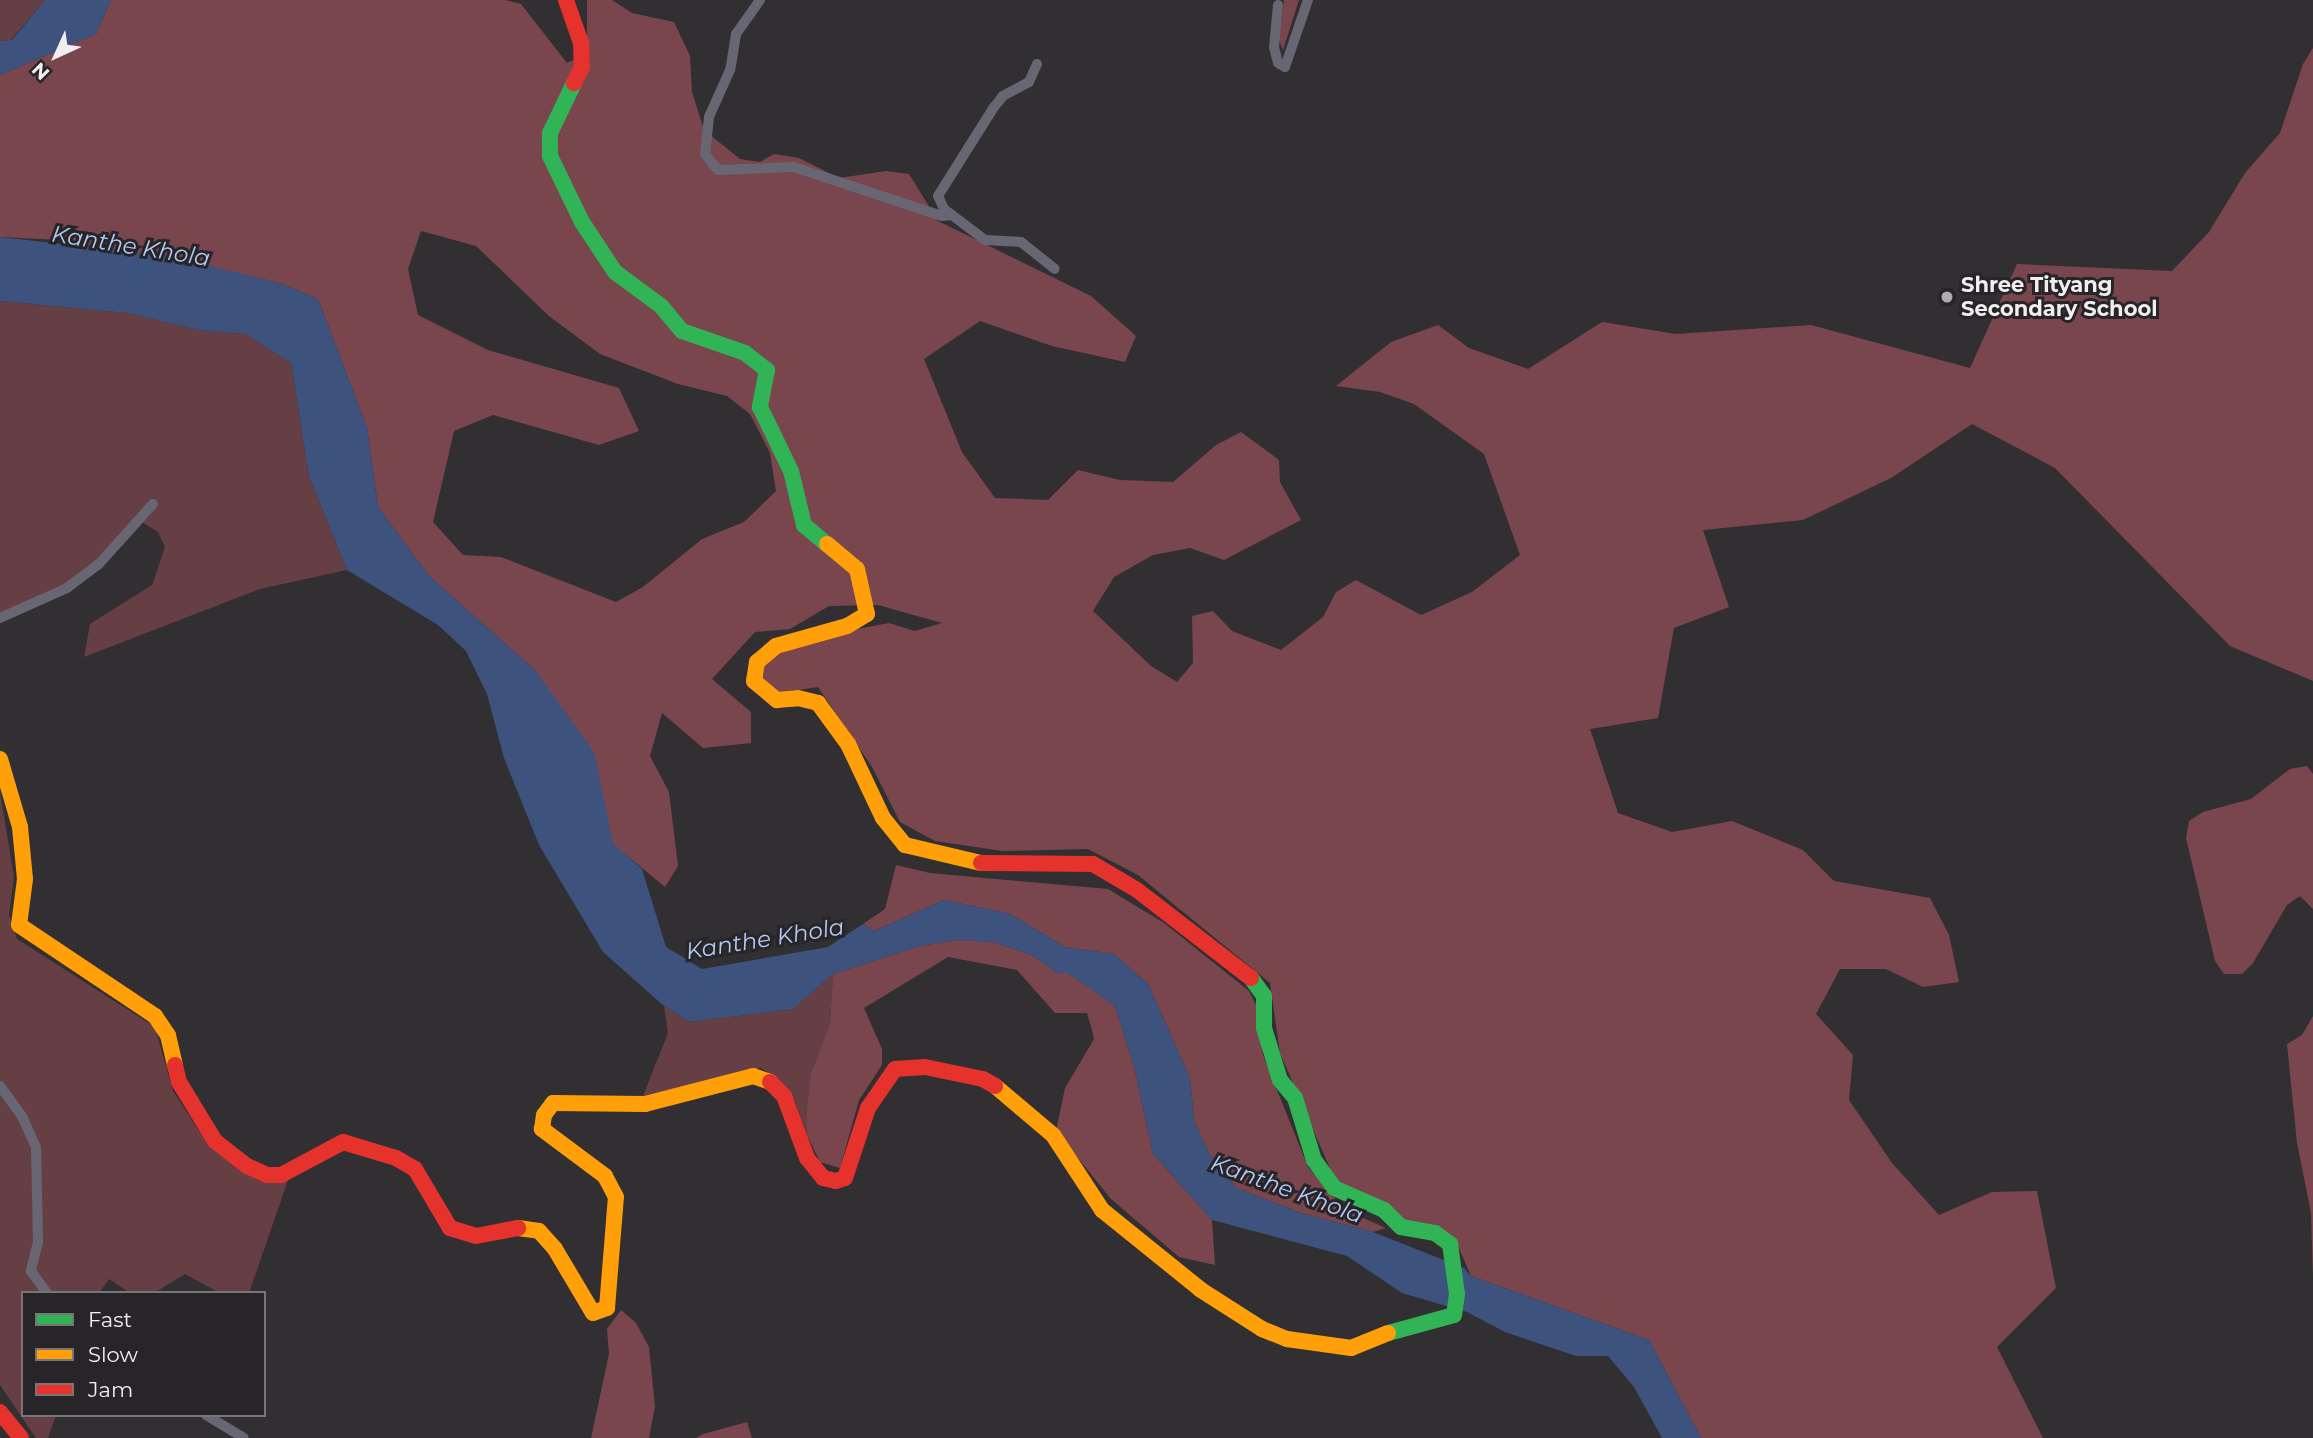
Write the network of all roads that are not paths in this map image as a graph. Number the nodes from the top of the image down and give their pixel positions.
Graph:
1 (566, 0) edge
2 (760, 0) edge
3 (1308, 0) edge
4 (1278, 5) dead end
5 (1037, 64) dead end
6 (953, 215) junction
7 (1055, 269) dead end
8 (153, 504) dead end
9 (0, 618) edge
10 (0, 759) edge
11 (0, 1086) edge
12 (46, 1291) edge
13 (0, 1412) edge
14 (209, 1417) edge
15 (21, 1438) edge
16 (244, 1438) edge

1 - 10 street
2 - 6 street
3 - 4 street
5 - 6 street
6 - 7 street
8 - 9 street
11 - 12 street
13 - 15 street
14 - 16 street

